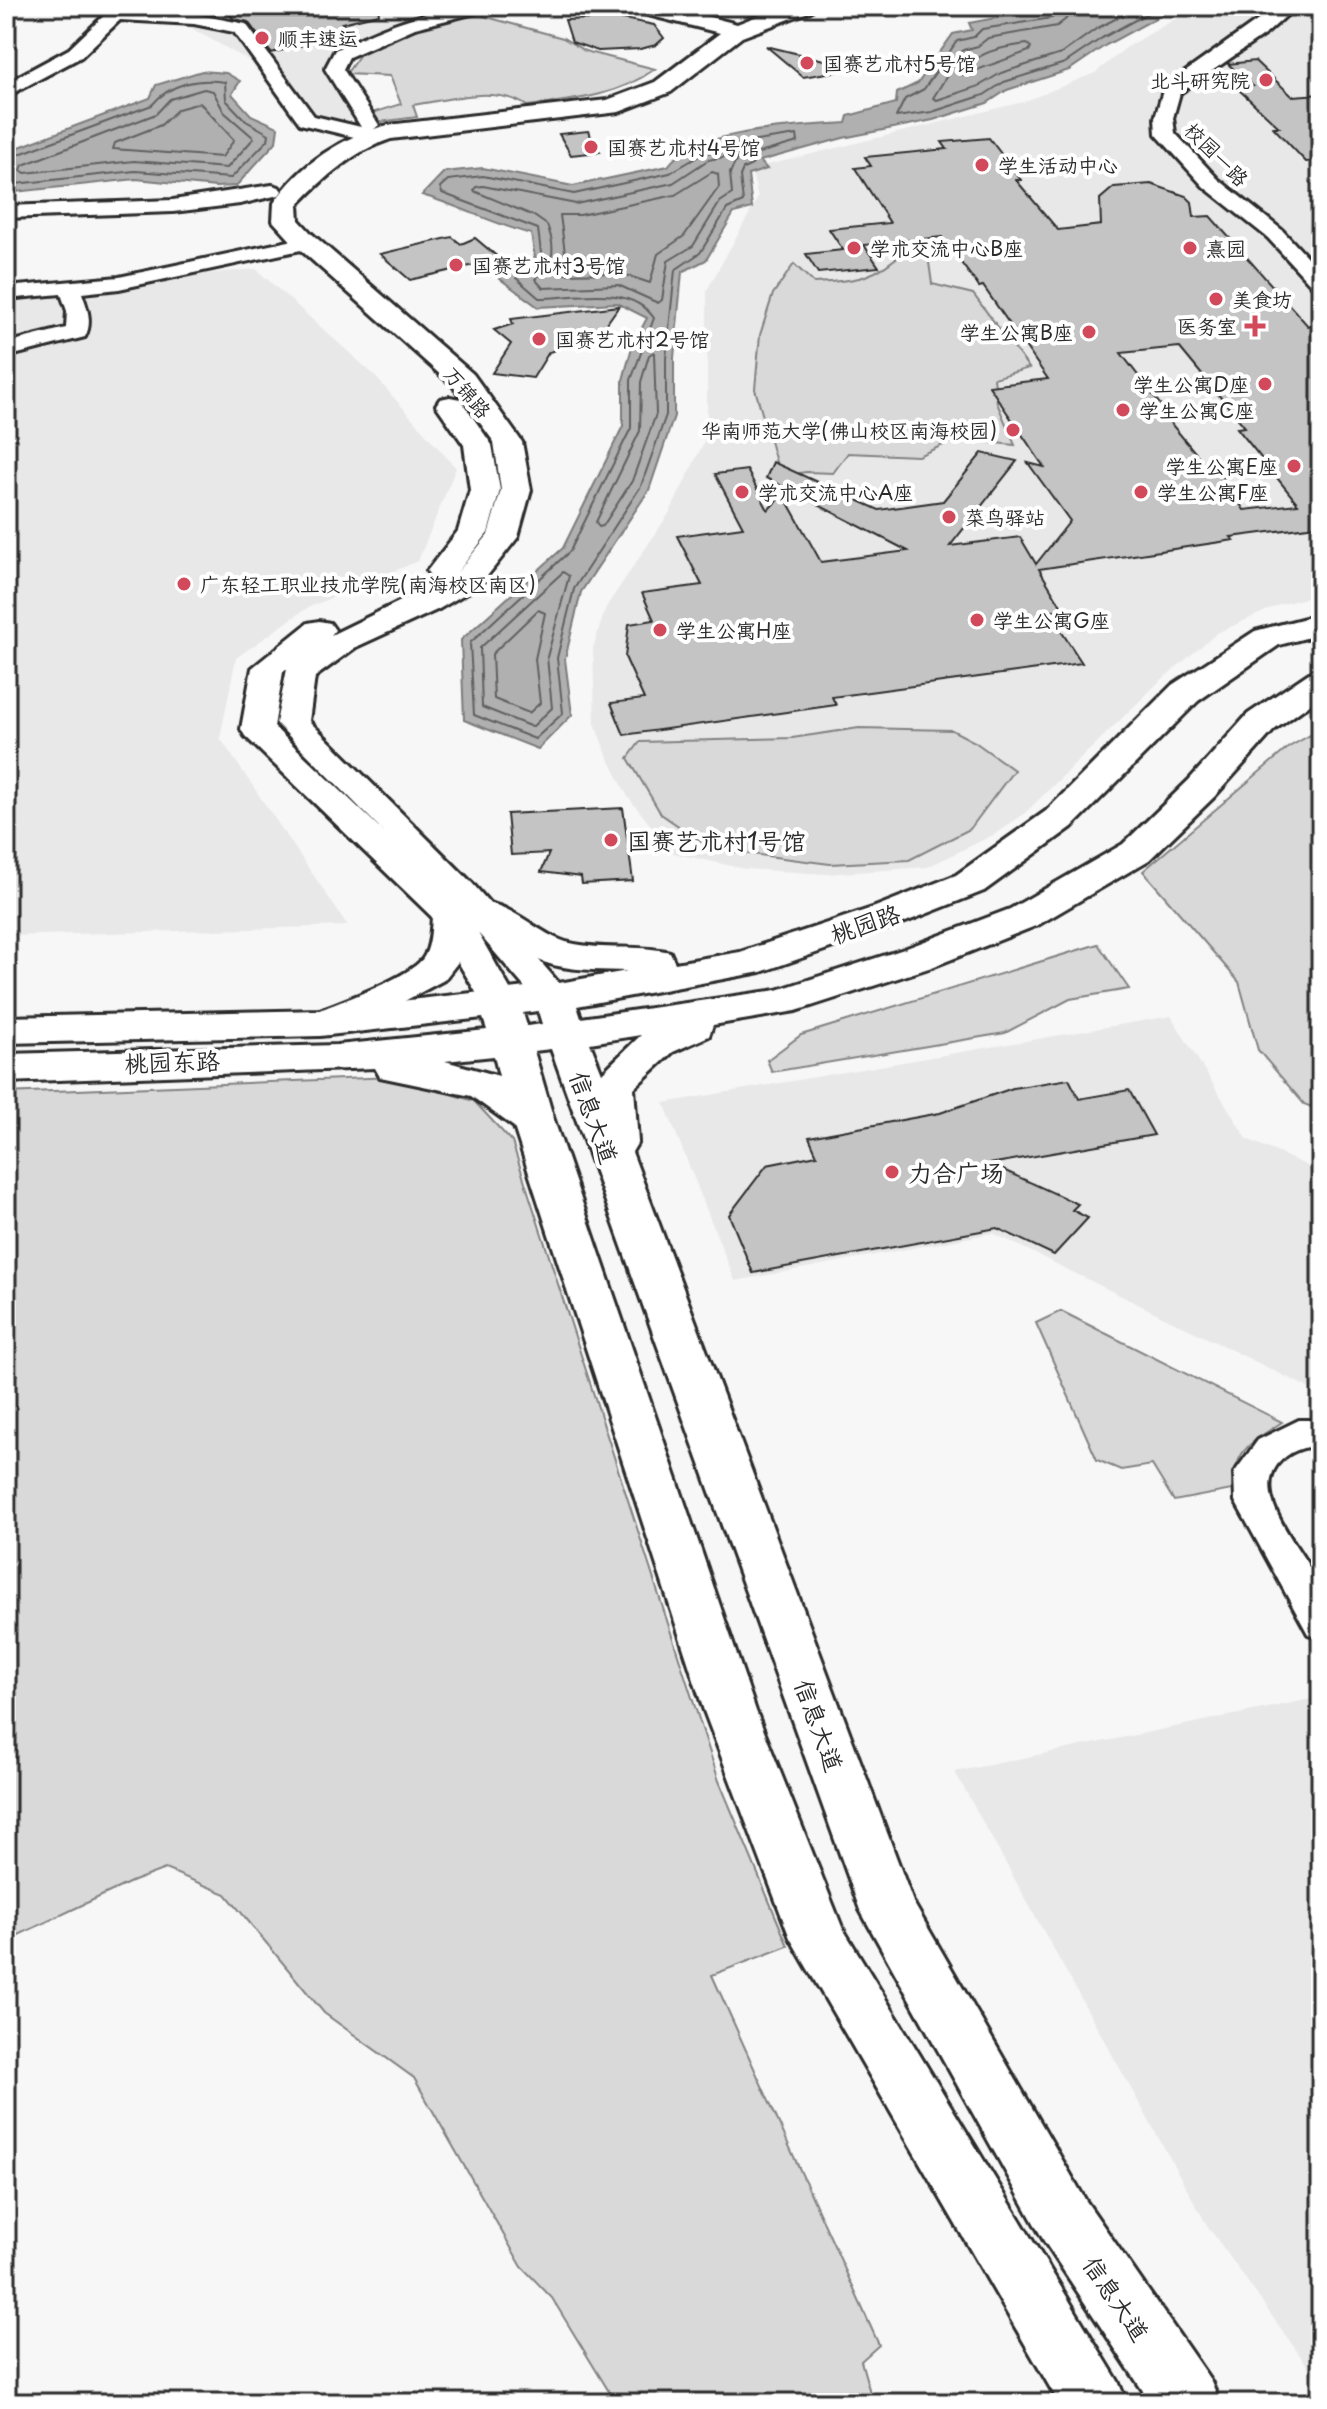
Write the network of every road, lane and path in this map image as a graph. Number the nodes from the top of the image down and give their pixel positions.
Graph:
1 (481, 6) edge
2 (640, 6) edge
3 (768, 6) edge
4 (803, 6) edge
5 (1256, 9) dead end
6 (120, 10) edge
7 (1284, 10) edge
8 (728, 27) junction
9 (6, 91) edge
10 (367, 130) junction
11 (272, 191) junction
12 (6, 212) edge
13 (1275, 234) junction
14 (296, 246) junction
15 (1321, 250) edge
16 (1321, 284) edge
17 (70, 290) junction
18 (6, 293) edge
19 (6, 350) edge
20 (1321, 624) edge
21 (1321, 680) edge
22 (466, 914) junction
23 (747, 963) junction
24 (782, 1002) junction
25 (558, 1016) junction
26 (506, 1021) junction
27 (6, 1030) edge
28 (329, 1040) junction
29 (6, 1068) edge
30 (533, 1120) junction
31 (620, 1184) junction
32 (1321, 1433) edge
33 (1321, 1624) edge
34 (1095, 2403) edge
35 (1188, 2403) edge

1 - 10 street
2 - 8 street
3 - 8 street, 万锦路
4 - 8 street, 万锦路
5 - 7 street
6 - 9 street
6 - 10 street
7 - 13 street, 校园一路
8 - 10 street, 万锦路
10 - 11 street, 万锦路
10 - 14 street, 万锦路
11 - 12 street
11 - 14 street, 万锦路
13 - 15 street
13 - 16 street
14 - 17 street
14 - 22 street, 万锦路
17 - 18 street
17 - 19 street
20 - 23 main road, 桃园路
21 - 24 main road, 桃园路
22 - 23 main road
22 - 25 street, 万锦路
22 - 26 street, 万锦路
22 - 28 street
23 - 25 main road, 桃园路
24 - 25 main road, 桃园路
24 - 31 main road
25 - 26 main road, 桃园路
25 - 31 main road, 信息大道
26 - 28 main road, 桃园路
26 - 30 main road
27 - 28 main road, 桃园东路
28 - 29 main road, 桃园东路
28 - 30 main road
30 - 34 main road
31 - 35 main road, 信息大道
32 - 33 street

